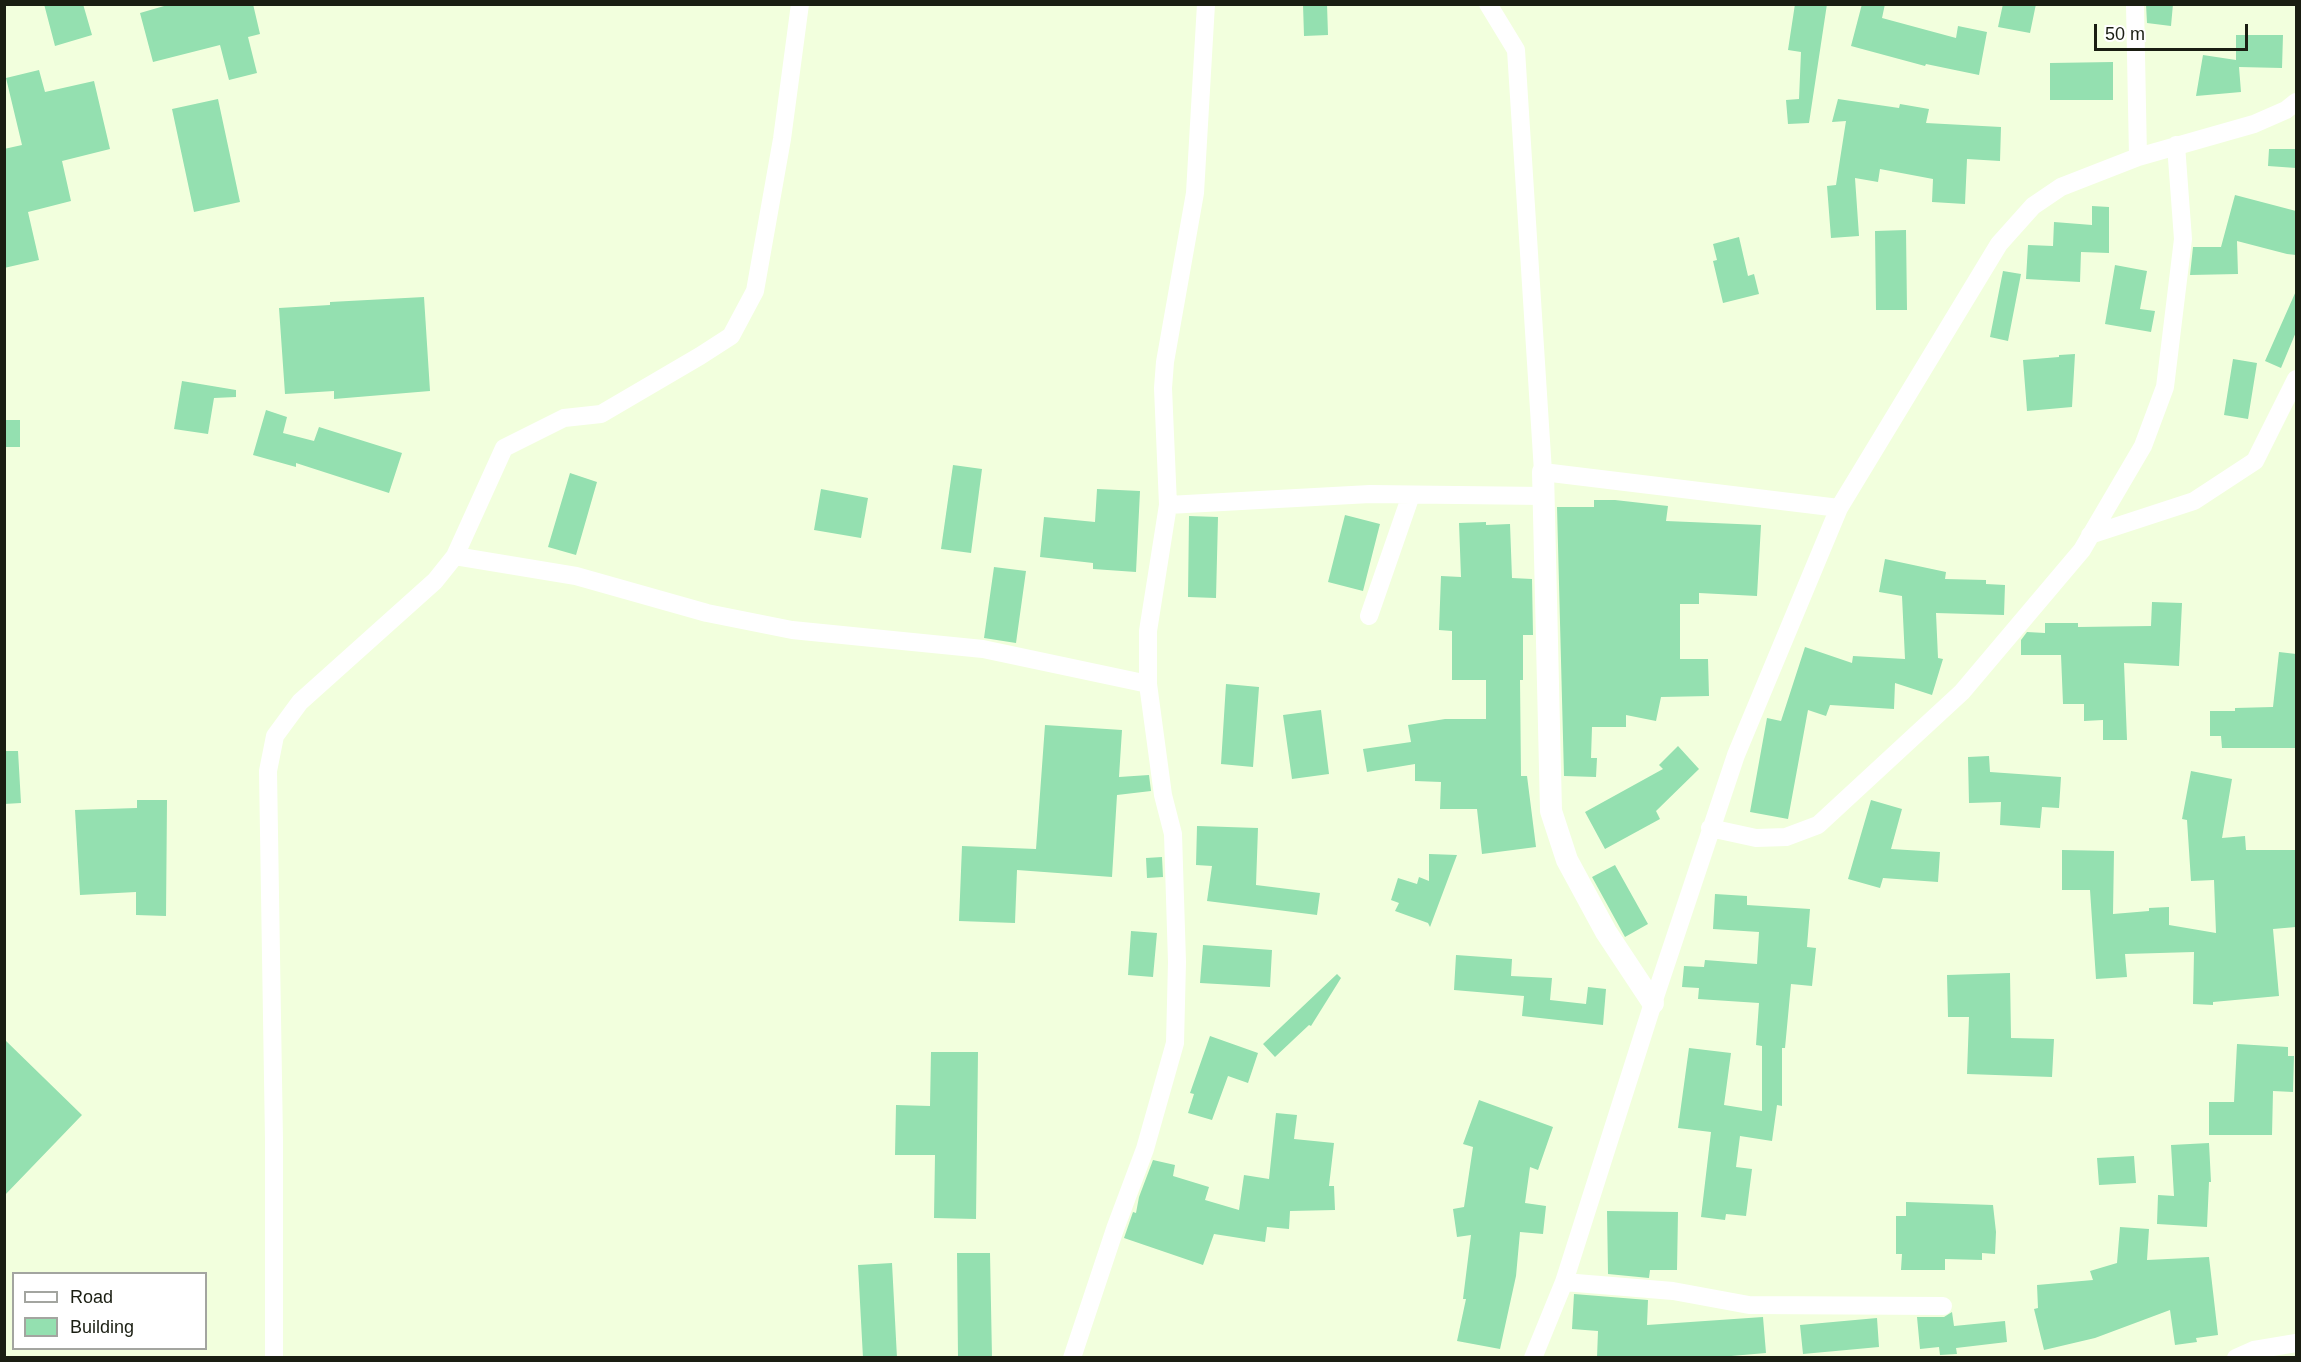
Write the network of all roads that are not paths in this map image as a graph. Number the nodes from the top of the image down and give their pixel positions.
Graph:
1 (800, 4) edge
2 (1206, 4) edge
3 (1488, 4) edge
4 (2135, 4) edge
5 (2296, 102) edge
6 (2176, 145) junction
7 (2138, 157) junction
8 (2296, 380) edge
9 (1543, 472) junction
10 (1412, 495) junction
11 (1544, 496) junction
12 (1168, 505) junction
13 (1839, 508) junction
14 (2091, 535) junction
15 (455, 556) junction
16 (1369, 616) dead end
17 (1148, 684) junction
18 (1710, 828) junction
19 (1653, 1003) junction
20 (1564, 1282) junction
21 (1943, 1306) dead end
22 (2296, 1343) edge
23 (274, 1358) edge
24 (1072, 1358) edge
25 (1533, 1358) edge
26 (2236, 1358) edge

1 - 15 street
2 - 12 street
3 - 9 street
4 - 7 street
5 - 6 street
6 - 7 street
6 - 14 street
7 - 13 street
8 - 14 street
9 - 11 street
9 - 13 street
10 - 11 street
10 - 12 street
10 - 16 street
11 - 19 street
12 - 17 street
13 - 18 street
14 - 18 street
15 - 17 street
15 - 23 street
17 - 24 street
18 - 19 street
19 - 20 street
20 - 21 street
20 - 25 street
22 - 26 street

